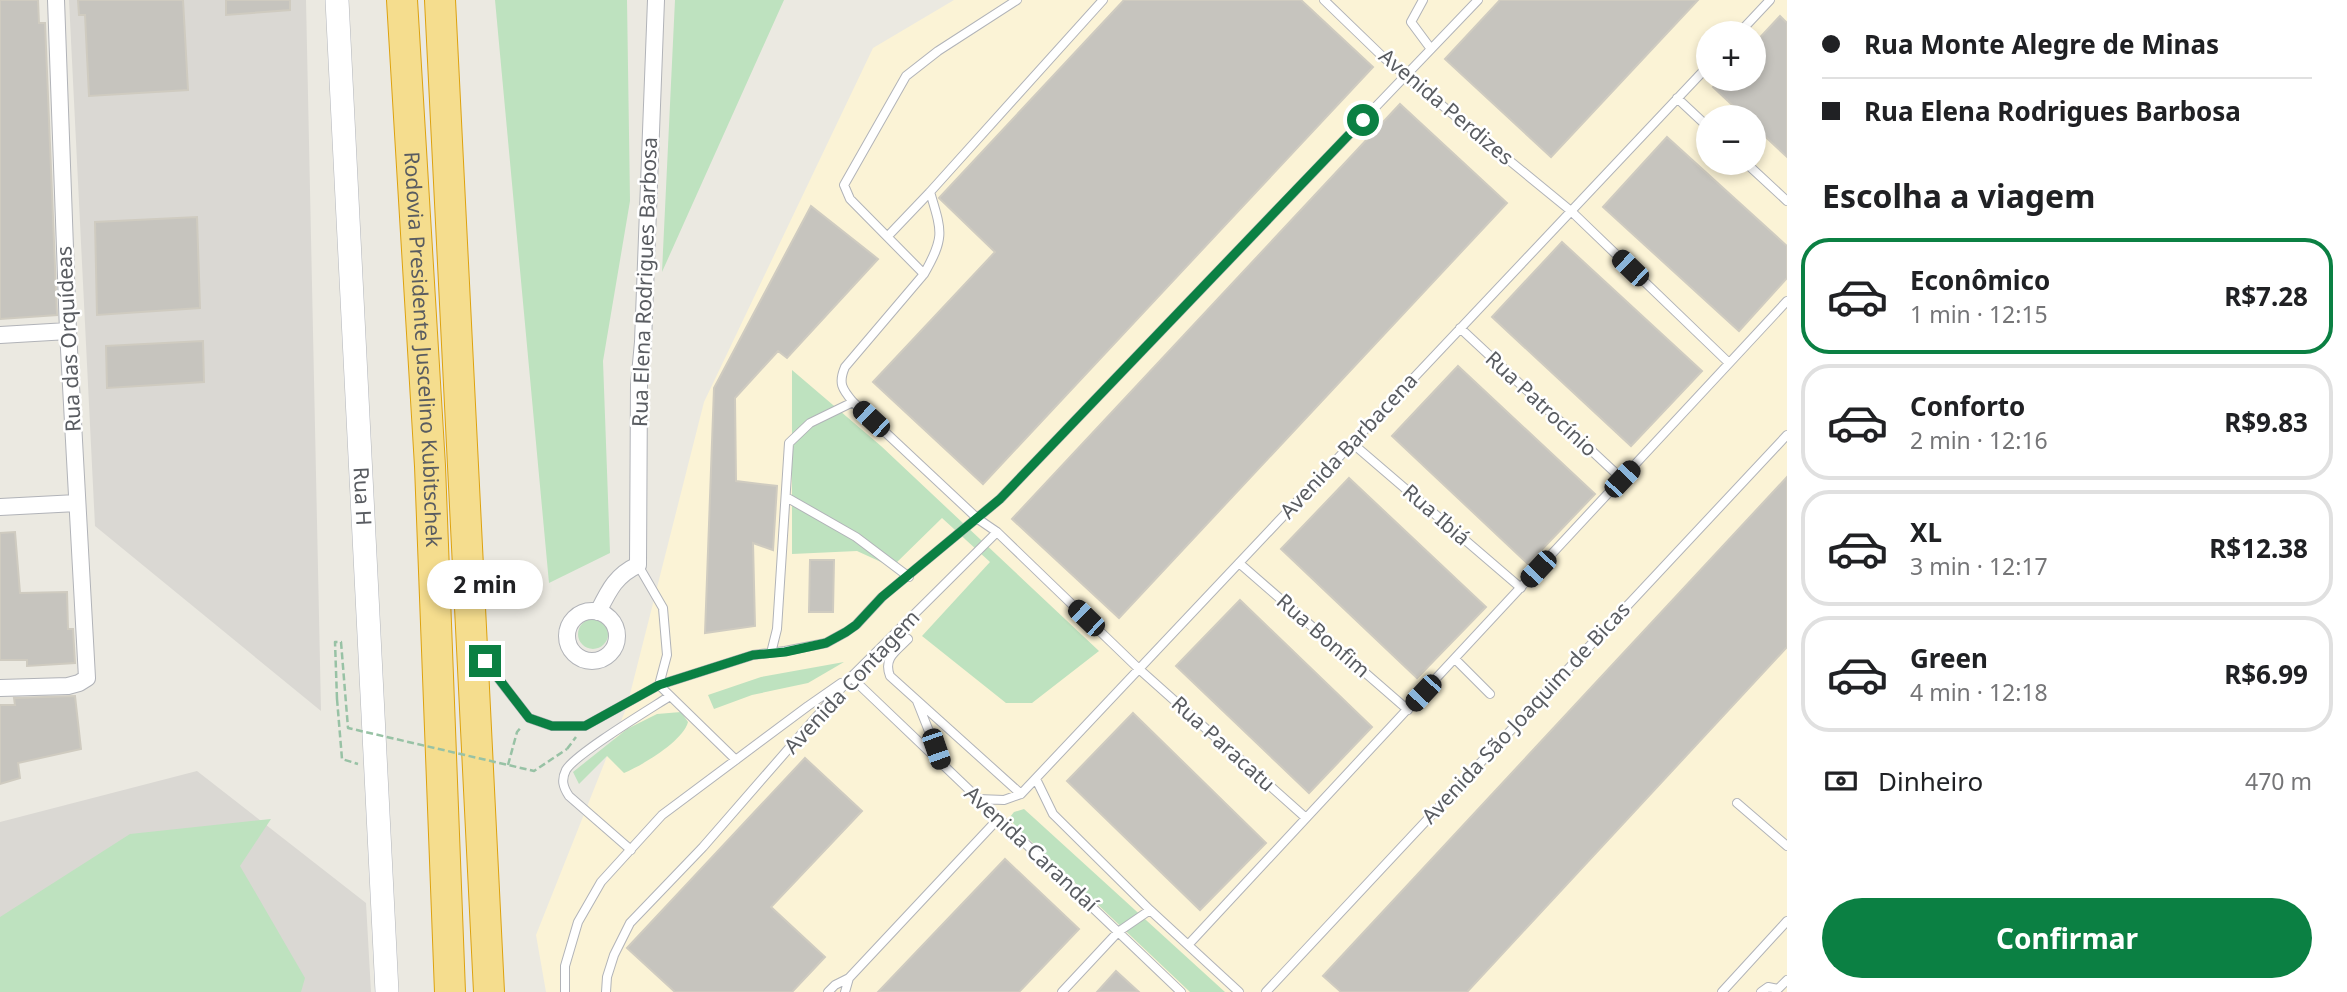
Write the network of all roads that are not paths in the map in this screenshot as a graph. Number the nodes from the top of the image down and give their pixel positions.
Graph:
1 (56, 0) edge
2 (337, 0) edge
3 (402, 0) edge
4 (440, 0) edge
5 (656, 0) edge
6 (1017, 0) edge
7 (1103, 0) edge
8 (1324, 0) edge
9 (1423, 0) edge
10 (1478, 0) edge
11 (1770, 0) edge
12 (1750, 21) edge
13 (1431, 49) junction
14 (1405, 75) junction
15 (1696, 78) edge
16 (1677, 98) junction
17 (1696, 116) edge
18 (1759, 175) edge
19 (930, 192) junction
20 (1787, 201) edge
21 (1571, 211) junction
22 (888, 236) junction
23 (924, 274) junction
24 (1787, 301) edge
25 (1461, 328) junction
26 (68, 331) junction
27 (0, 335) edge
28 (1729, 363) junction
29 (853, 402) junction
30 (1787, 435) edge
31 (1352, 443) junction
32 (1622, 479) junction
33 (786, 497) junction
34 (77, 503) junction
35 (0, 507) edge
36 (978, 519) junction
37 (997, 532) junction
38 (1239, 563) junction
39 (638, 565) junction
40 (909, 577) junction
41 (1521, 588) junction
42 (598, 612) dead end
43 (908, 639) dead end
44 (471, 643) junction
45 (771, 653) junction
46 (1455, 659) junction
47 (1139, 669) junction
48 (850, 677) junction
49 (659, 685) junction
50 (0, 688) edge
51 (1490, 694) dead end
52 (670, 696) junction
53 (915, 698) junction
54 (1408, 710) junction
55 (736, 760) junction
56 (942, 766) junction
57 (1036, 779) junction
58 (1021, 794) junction
59 (978, 799) junction
60 (1737, 803) dead end
61 (1306, 818) junction
62 (998, 819) junction
63 (1787, 846) edge
64 (631, 850) junction
65 (1150, 910) junction
66 (1787, 921) edge
67 (1118, 932) junction
68 (1188, 945) junction
69 (849, 978) junction
70 (1787, 980) edge
71 (835, 985) junction
72 (387, 992) edge
73 (450, 992) edge
74 (489, 992) edge
75 (565, 992) edge
76 (606, 992) edge
77 (828, 992) edge
78 (845, 992) edge
79 (1062, 992) edge
80 (1181, 992) edge
81 (1239, 992) edge
82 (1266, 992) edge
83 (1722, 992) edge
84 (1760, 992) edge

1 - 26 street, Rua das Orquídeas
2 - 72 main road, Rua H
3 - 73 highway, Rodovia Presidente Juscelino Kubitschek
4 - 44 highway, Rodovia Presidente Juscelino Kubitschek
5 - 39 street, Rua Elena Rodrigues Barbosa
6 - 22 lane
7 - 19 lane
8 - 14 lane, Avenida Perdizes
9 - 13 lane
10 - 13 lane
11 - 12 lane
13 - 14 lane
14 - 21 lane, Avenida Perdizes
14 - 36 lane
15 - 16 lane, Avenida Barbacena
16 - 17 lane
16 - 21 lane, Avenida Barbacena
18 - 20 lane
19 - 22 lane
19 - 23 lane
21 - 25 lane, Avenida Barbacena
21 - 28 lane, Avenida Perdizes
22 - 23 lane
23 - 29 lane
24 - 28 lane
25 - 31 lane, Avenida Barbacena
25 - 32 lane, Rua Patrocínio
26 - 27 street
26 - 34 street, Rua das Orquídeas
28 - 32 lane
29 - 33 lane
29 - 36 lane
30 - 82 lane, Avenida São Joaquim de Bicas
31 - 38 lane, Avenida Barbacena
31 - 41 lane, Rua Ibiá
32 - 41 lane
33 - 40 lane, Avenida Contagem
33 - 45 lane
34 - 35 street
34 - 50 street, Rua das Orquídeas
36 - 37 lane
36 - 40 lane
37 - 47 lane, Rua Paracatu
37 - 48 lane, Avenida Contagem
38 - 47 lane, Avenida Barbacena
38 - 54 lane, Rua Bonfim
39 - 42 street
39 - 49 lane
40 - 45 lane
41 - 46 lane
43 - 53 lane, Avenida Carandaí
44 - 49 lane
44 - 74 highway, Rodovia Presidente Juscelino Kubitschek
45 - 49 lane
46 - 51 lane
46 - 54 lane
47 - 57 lane, Avenida Barbacena
47 - 61 lane, Rua Paracatu
48 - 55 lane
48 - 56 lane, Avenida Carandaí
48 - 76 lane, Avenida Contagem
49 - 52 lane
52 - 55 lane
52 - 64 lane
53 - 56 lane
53 - 58 lane, Avenida Carandaí
54 - 61 lane
55 - 64 lane
56 - 59 lane, Avenida Carandaí
57 - 58 lane, Avenida Barbacena
57 - 65 lane, Avenida Carandaí
58 - 59 lane
59 - 62 lane, Avenida Carandaí
60 - 63 lane
61 - 68 lane
62 - 67 lane, Avenida Carandaí
62 - 69 lane
64 - 75 lane
65 - 67 lane
65 - 68 lane, Avenida Carandaí
66 - 83 lane
67 - 79 lane
67 - 80 lane, Avenida Carandaí
68 - 81 lane, Avenida Carandaí
69 - 71 lane
69 - 78 lane
70 - 84 lane
71 - 77 lane
71 - 78 lane

